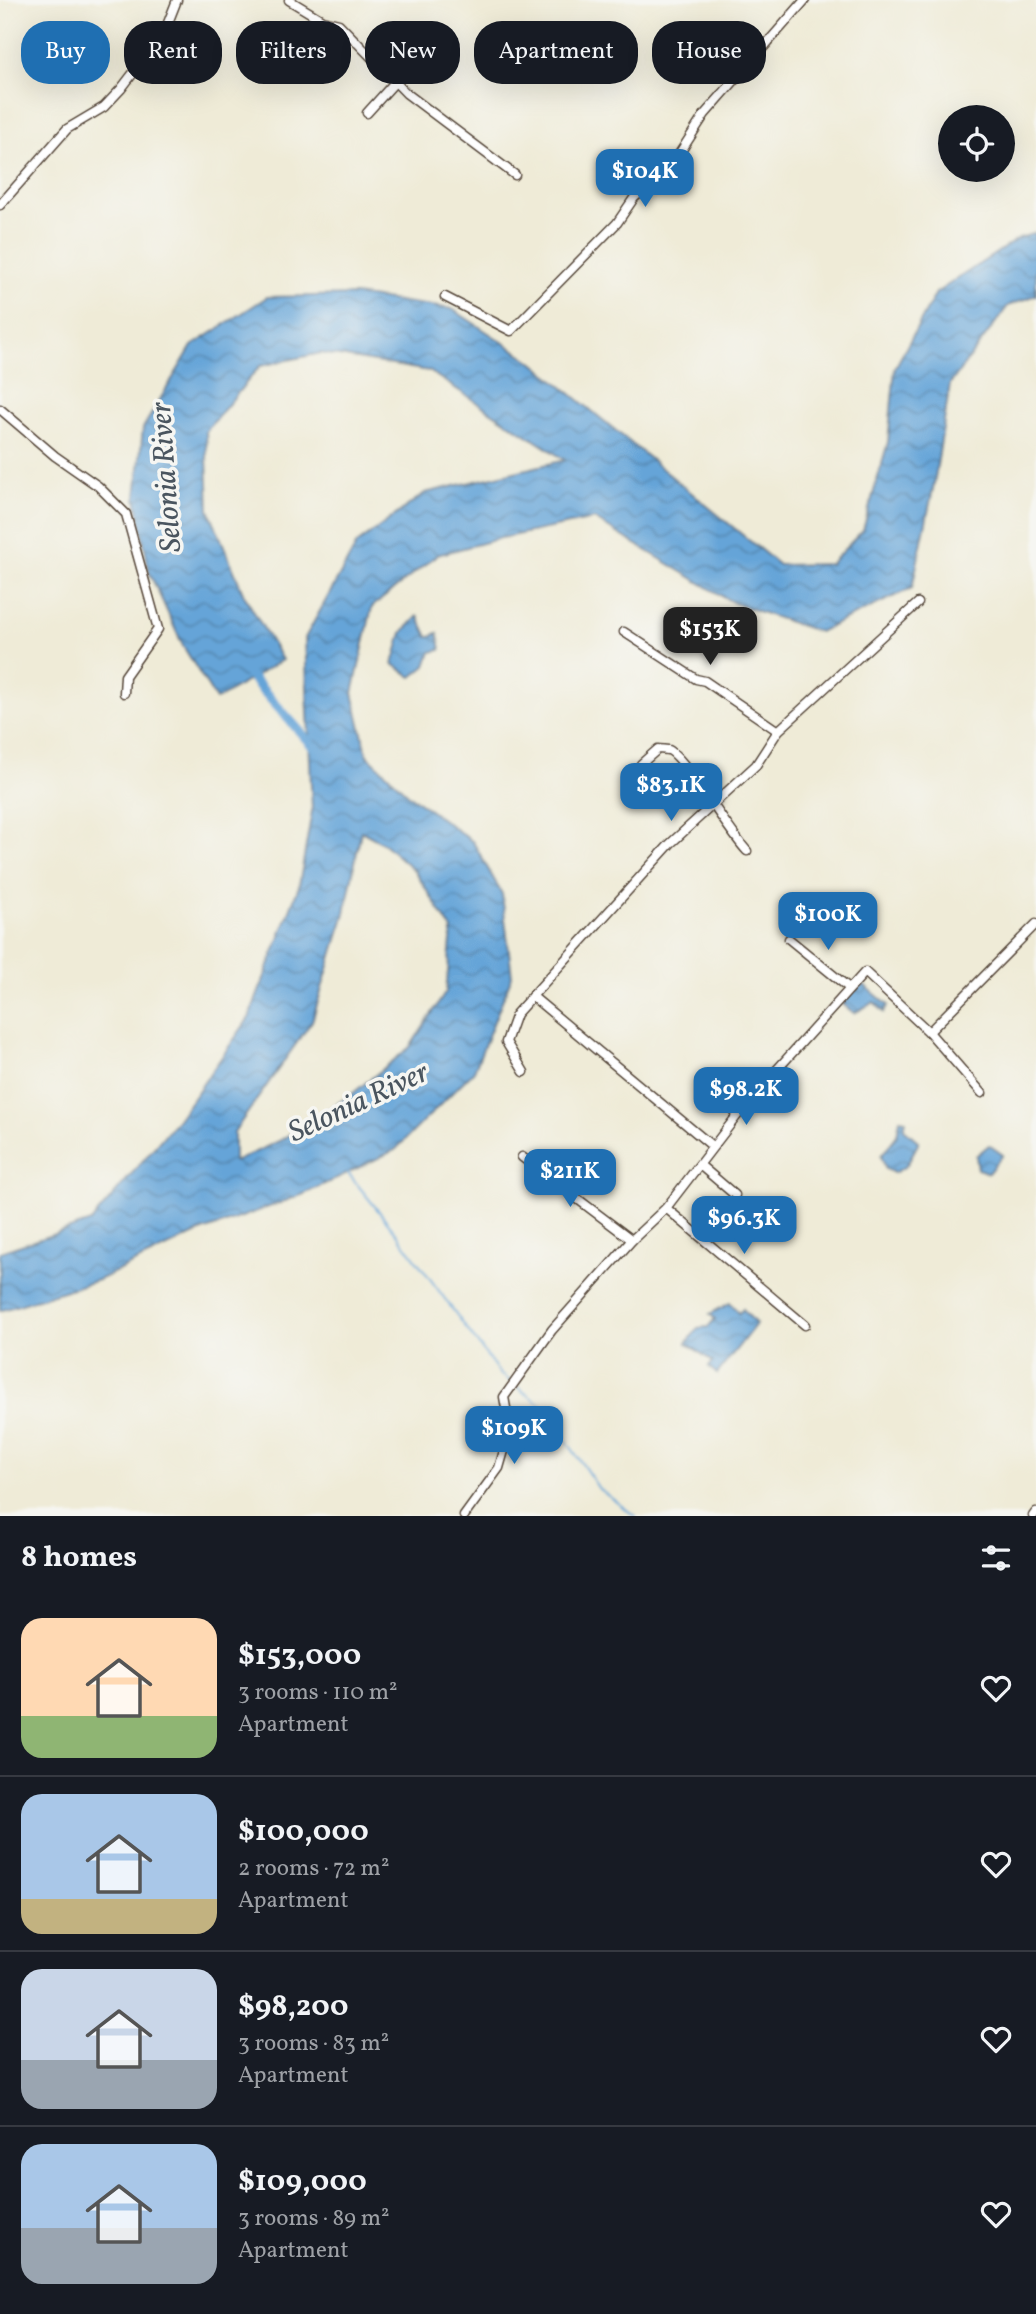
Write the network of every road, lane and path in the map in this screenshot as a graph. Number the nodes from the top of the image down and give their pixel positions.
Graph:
1 (177, 0) edge
2 (289, 0) edge
3 (805, 0) edge
4 (365, 51) edge
5 (393, 84) edge
6 (397, 84) edge
7 (367, 113) dead end
8 (515, 175) dead end
9 (0, 205) edge
10 (445, 297) dead end
11 (0, 409) edge
12 (918, 603) dead end
13 (624, 632) dead end
14 (124, 692) dead end
15 (778, 731) junction
16 (641, 764) dead end
17 (710, 805) junction
18 (747, 851) dead end
19 (1036, 924) edge
20 (789, 939) dead end
21 (849, 988) junction
22 (532, 996) junction
23 (929, 1032) junction
24 (524, 1072) dead end
25 (982, 1093) dead end
26 (712, 1146) junction
27 (523, 1157) dead end
28 (701, 1166) junction
29 (735, 1195) dead end
30 (666, 1208) junction
31 (632, 1240) junction
32 (805, 1325) dead end
33 (464, 1516) edge

1 - 9 street
2 - 4 street
3 - 10 street
5 - 7 street
6 - 8 street
11 - 14 street
12 - 15 street
13 - 15 street
15 - 17 street
16 - 17 street
17 - 18 street
17 - 22 street
19 - 23 street
20 - 21 street
21 - 23 street
21 - 26 street
22 - 24 street
22 - 26 street
23 - 25 street
26 - 28 street
27 - 31 street
28 - 29 street
28 - 30 street
30 - 31 street
30 - 32 street
31 - 33 street

